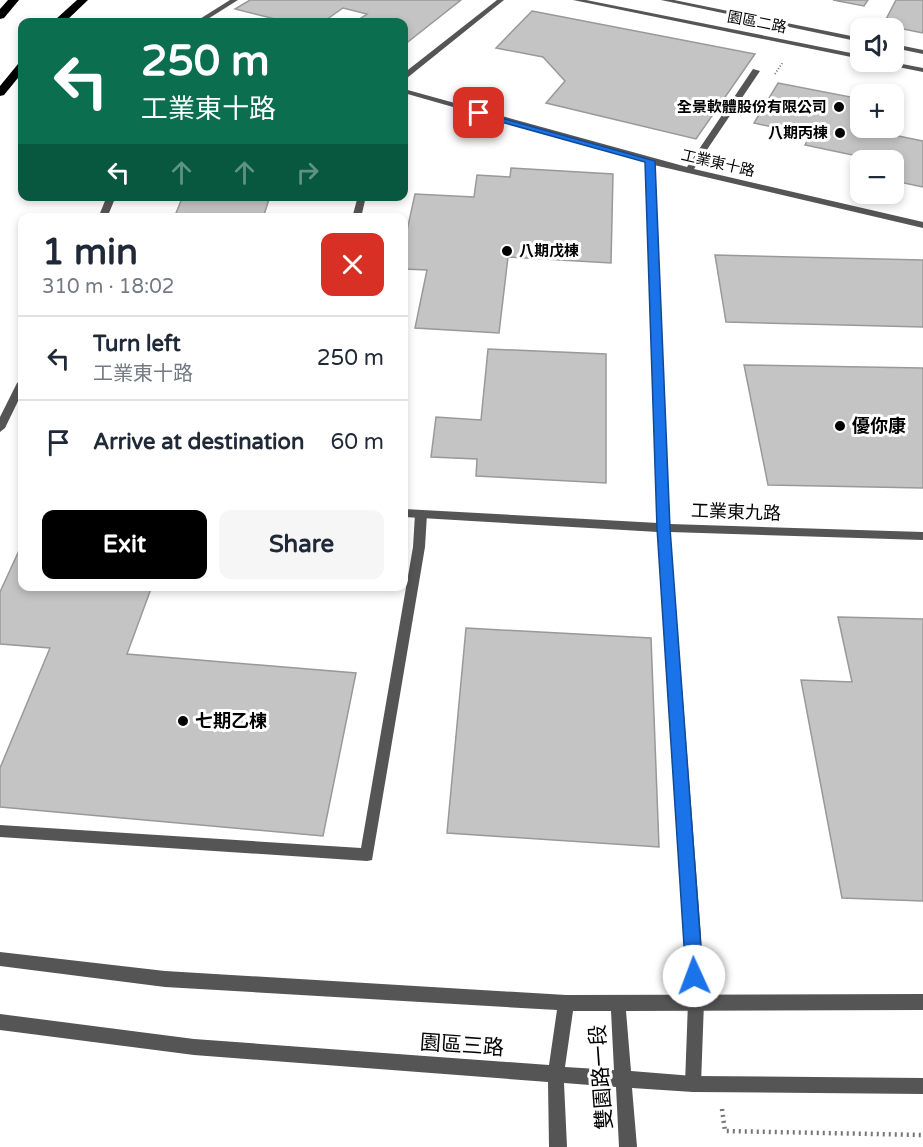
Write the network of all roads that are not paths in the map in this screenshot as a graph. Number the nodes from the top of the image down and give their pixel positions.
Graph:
1 (14, 0) edge
2 (75, 0) edge
3 (83, 0) edge
4 (235, 0) edge
5 (501, 0) edge
6 (576, 0) edge
7 (663, 0) edge
8 (0, 16) edge
9 (63, 18) edge
10 (64, 18) edge
11 (206, 18) edge
12 (850, 38) edge
13 (904, 48) edge
14 (923, 52) edge
15 (850, 55) edge
16 (904, 66) edge
17 (923, 70) edge
18 (18, 71) edge
19 (756, 71) dead end
20 (408, 73) edge
21 (408, 92) edge
22 (0, 93) edge
23 (650, 161) junction
24 (689, 170) junction
25 (923, 225) edge
26 (18, 403) edge
27 (0, 428) edge
28 (408, 513) edge
29 (421, 514) junction
30 (664, 528) junction
31 (923, 536) edge
32 (0, 831) edge
33 (0, 959) edge
34 (696, 1002) junction
35 (923, 1002) edge
36 (566, 1003) junction
37 (618, 1003) junction
38 (0, 1022) edge
39 (556, 1074) junction
40 (622, 1079) junction
41 (693, 1084) junction
42 (923, 1086) edge
43 (558, 1147) edge
44 (628, 1147) edge

1 - 8 highway
2 - 9 highway
3 - 10 highway
4 - 11 street
5 - 20 street
6 - 15 street, 園區二路
7 - 12 street, 園區二路
13 - 14 street
16 - 17 street
18 - 22 highway
19 - 24 street
21 - 23 street, 工業東十路
23 - 24 street, 工業東十路
23 - 30 street
24 - 25 street, 工業東十路
26 - 27 street
28 - 29 street, 工業東九路
29 - 30 street, 工業東九路
29 - 32 street
30 - 31 street, 工業東九路
30 - 34 street
33 - 36 street
34 - 35 street
34 - 37 street
34 - 41 street
36 - 37 street
36 - 39 street, 雙園路一段
37 - 40 street, 雙園路一段
38 - 39 street, 園區三路
39 - 40 street, 園區三路
39 - 43 street, 雙園路一段
40 - 41 street, 園區三路
40 - 44 street, 雙園路一段
41 - 42 street, 園區三路

